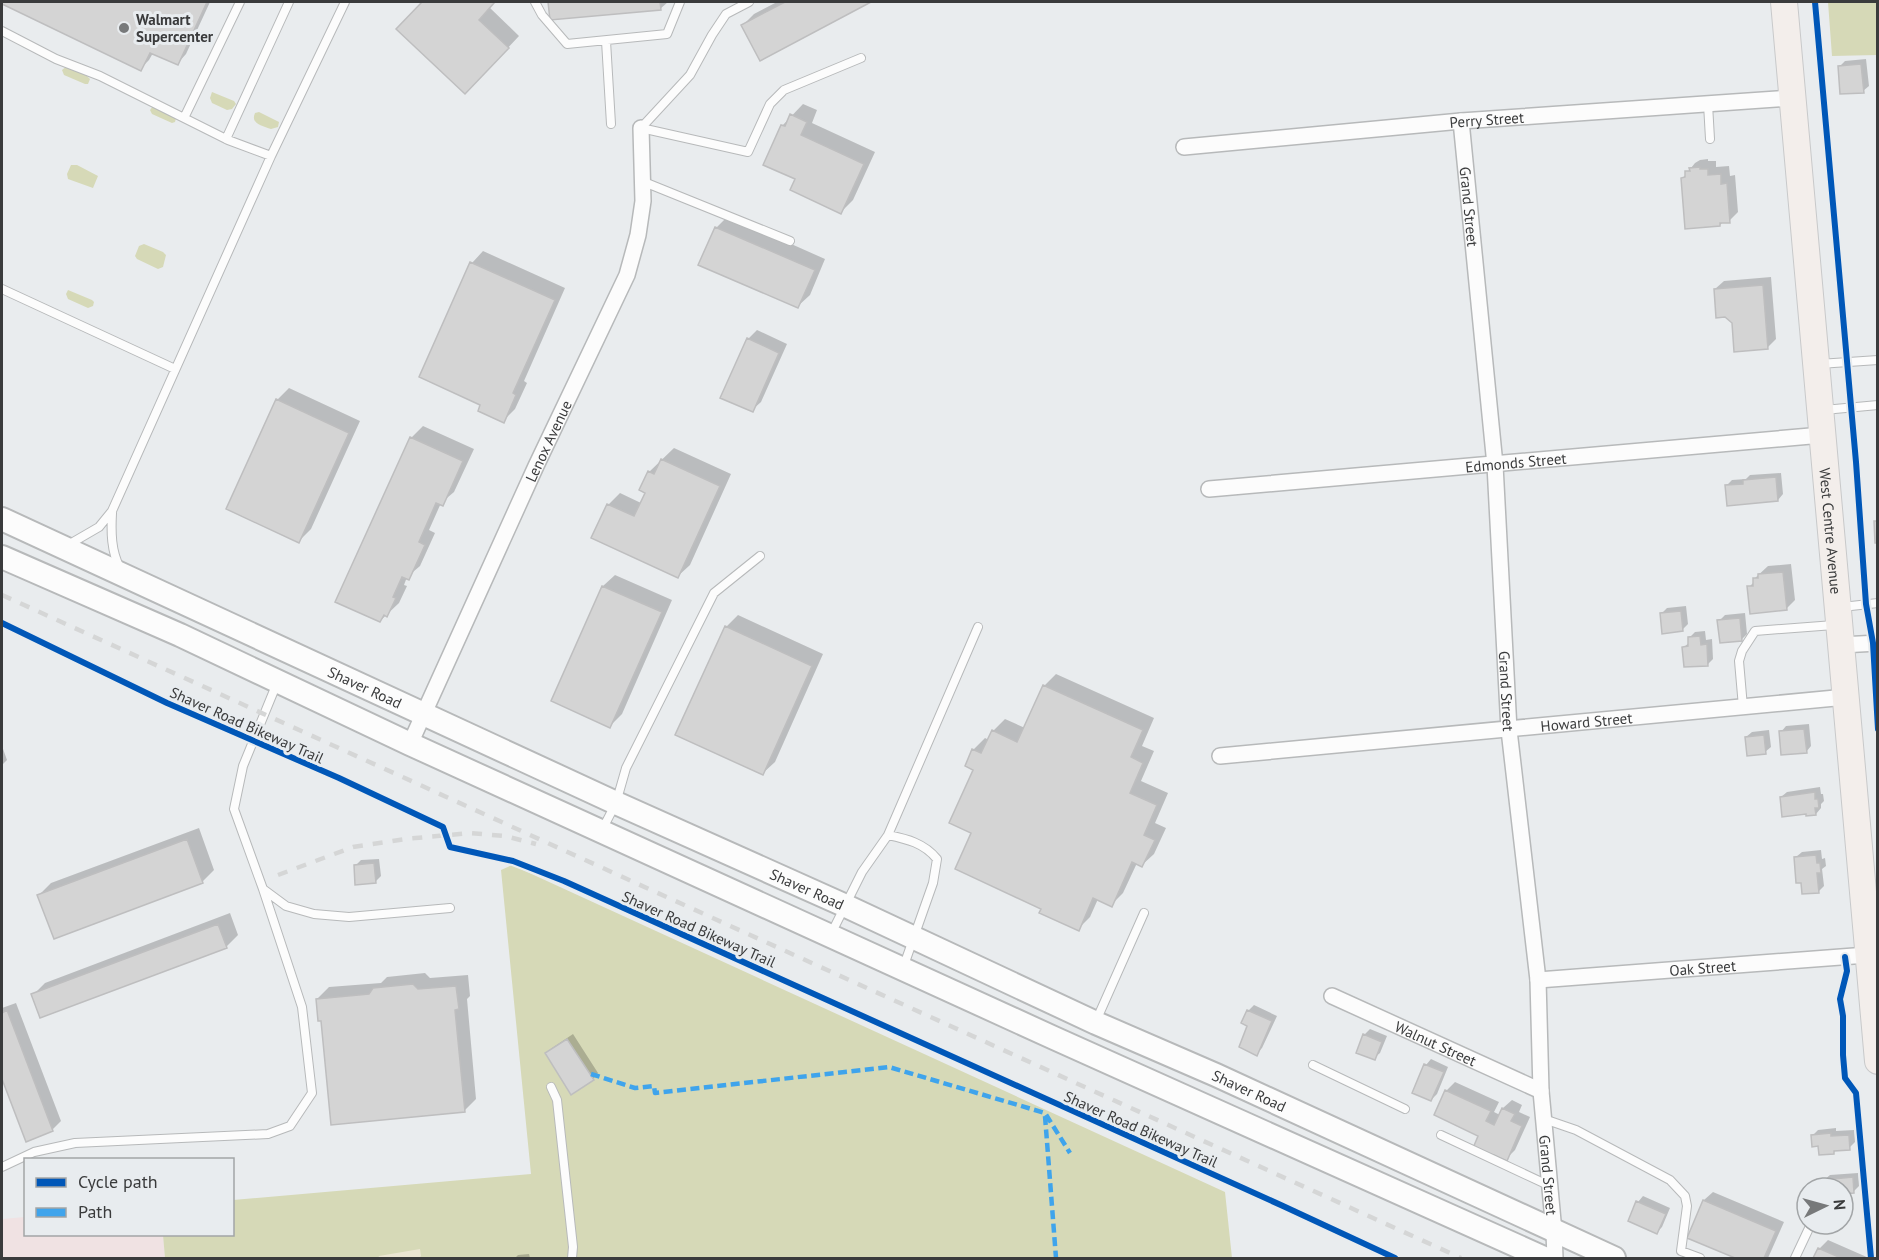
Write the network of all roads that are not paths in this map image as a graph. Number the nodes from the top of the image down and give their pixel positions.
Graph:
1 (240, 2) edge
2 (289, 2) edge
3 (345, 2) edge
4 (535, 2) edge
5 (680, 2) edge
6 (749, 2) edge
7 (1784, 2) edge
8 (2, 32) edge
9 (606, 41) junction
10 (861, 58) dead end
11 (1791, 98) junction
12 (1708, 104) junction
13 (184, 118) junction
14 (1461, 121) junction
15 (611, 124) dead end
16 (641, 128) junction
17 (226, 139) junction
18 (1710, 139) dead end
19 (1185, 147) dead end
20 (271, 156) junction
21 (644, 182) junction
22 (790, 241) dead end
23 (2, 289) edge
24 (1878, 360) edge
25 (1815, 364) junction
26 (175, 369) junction
27 (1878, 405) edge
28 (1821, 423) junction
29 (1494, 465) junction
30 (1209, 489) dead end
31 (112, 511) junction
32 (2, 519) edge
33 (64, 547) junction
34 (760, 556) dead end
35 (2, 557) edge
36 (125, 576) junction
37 (1878, 603) edge
38 (1839, 626) junction
39 (978, 627) dead end
40 (1878, 643) edge
41 (278, 682) junction
42 (1846, 697) junction
43 (1743, 707) junction
44 (424, 713) junction
45 (1509, 730) junction
46 (410, 744) junction
47 (1220, 756) dead end
48 (616, 803) junction
49 (601, 831) junction
50 (888, 835) junction
51 (1869, 875) edge
52 (263, 889) junction
53 (1870, 903) edge
54 (846, 906) junction
55 (450, 908) dead end
56 (1144, 913) dead end
57 (831, 936) junction
58 (914, 938) junction
59 (1867, 955) junction
60 (903, 969) junction
61 (1538, 980) junction
62 (1332, 996) dead end
63 (1096, 1023) junction
64 (1878, 1061) edge
65 (1313, 1065) dead end
66 (551, 1087) dead end
67 (1541, 1091) junction
68 (1405, 1109) dead end
69 (1543, 1119) junction
70 (1441, 1135) dead end
71 (2, 1167) edge
72 (1550, 1186) junction
73 (1554, 1232) junction
74 (1805, 1236) edge
75 (572, 1258) edge
76 (1544, 1258) edge
77 (1555, 1258) edge
78 (1614, 1258) edge
79 (1700, 1258) edge
80 (1795, 1258) edge

1 - 13 lane
2 - 17 lane
3 - 20 lane
4 - 9 lane
5 - 9 lane
6 - 16 lane
7 - 11 main road, West Centre Avenue
8 - 13 lane
9 - 15 lane
10 - 16 lane
11 - 12 street, Perry Street
11 - 25 main road, West Centre Avenue
12 - 14 street, Perry Street
12 - 18 lane
13 - 17 lane
14 - 19 street, Perry Street
14 - 29 street, Grand Street
16 - 21 street, Lenox Avenue
17 - 20 lane
20 - 26 lane
21 - 22 lane
21 - 44 street, Lenox Avenue
23 - 26 lane
24 - 25 lane
25 - 28 main road, West Centre Avenue
26 - 31 lane
27 - 28 lane
28 - 29 street, Edmonds Street
28 - 38 main road, West Centre Avenue
29 - 30 street, Edmonds Street
29 - 45 street, Grand Street
31 - 33 lane
31 - 36 lane
32 - 33 main road, Shaver Road
33 - 36 main road, Shaver Road
34 - 48 lane
35 - 41 main road, Shaver Road
36 - 44 main road, Shaver Road
37 - 38 lane
38 - 40 street
38 - 42 main road, West Centre Avenue
38 - 43 lane
39 - 50 lane
41 - 46 main road, Shaver Road
41 - 52 lane
42 - 43 street, Howard Street
42 - 51 main road, West Centre Avenue
43 - 45 street, Howard Street
44 - 46 street, Lenox Avenue
44 - 48 main road, Shaver Road
45 - 47 street, Howard Street
45 - 61 street, Grand Street
46 - 49 main road, Shaver Road
48 - 49 lane
48 - 54 main road, Shaver Road
49 - 57 main road, Shaver Road
50 - 54 lane
50 - 58 lane
51 - 53 main road, West Centre Avenue
52 - 55 lane
52 - 71 lane
53 - 59 main road, West Centre Avenue
54 - 57 lane
54 - 58 main road, Shaver Road
56 - 63 lane
57 - 60 main road, Shaver Road
58 - 60 lane
58 - 63 main road, Shaver Road
59 - 61 street, Oak Street
59 - 64 main road, West Centre Avenue
60 - 76 main road, Shaver Road
61 - 67 street, Grand Street
62 - 67 street, Walnut Street
63 - 73 main road, Shaver Road
65 - 68 lane
66 - 75 lane
67 - 69 street, Grand Street
69 - 72 street, Grand Street
69 - 79 lane
70 - 72 lane
72 - 73 street, Grand Street
73 - 77 street, Grand Street
73 - 78 main road, Shaver Road
74 - 80 lane

